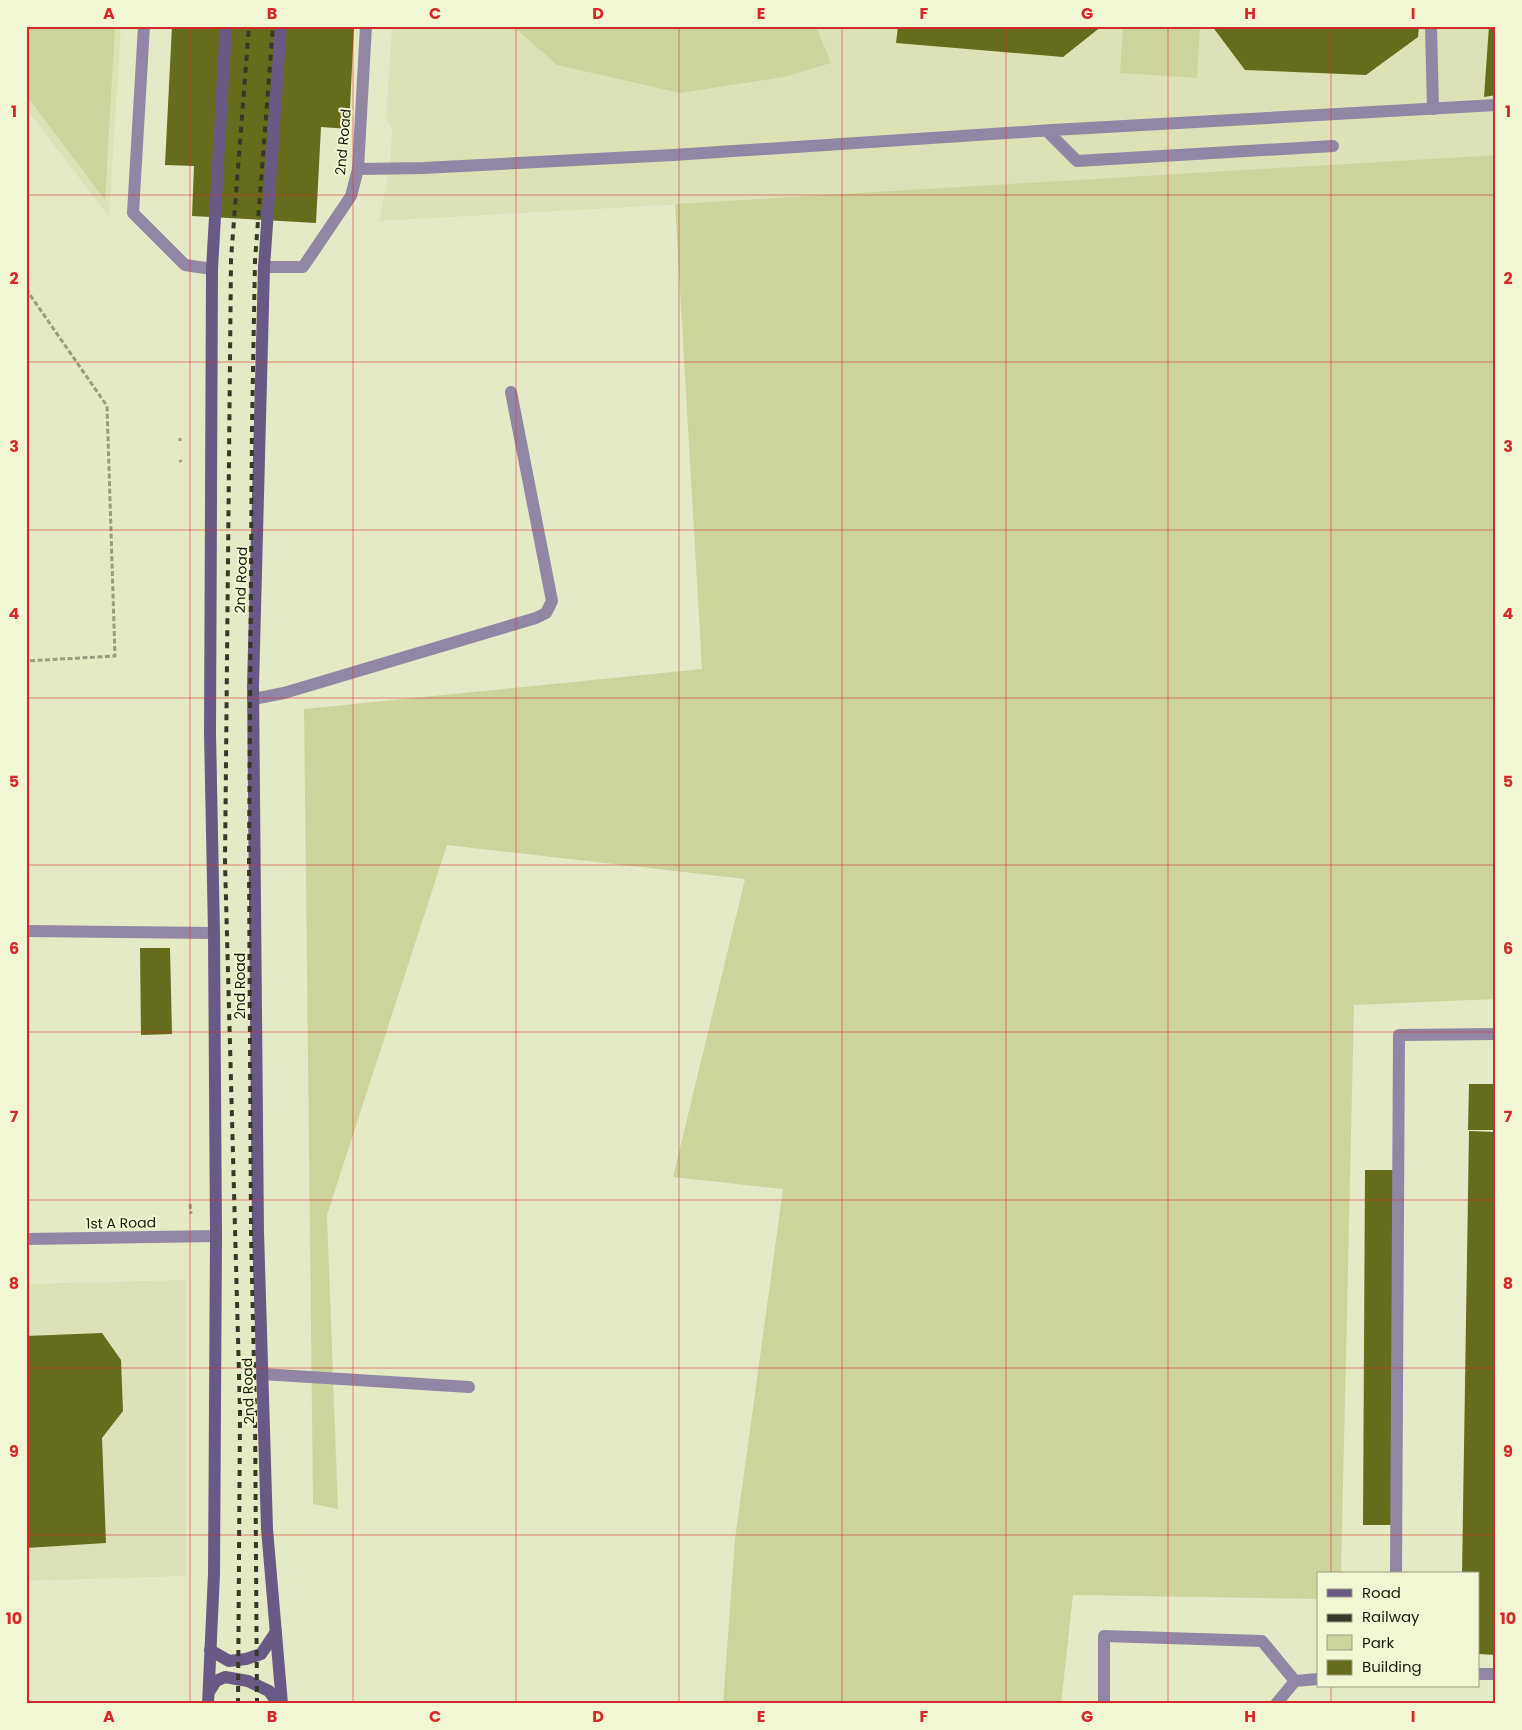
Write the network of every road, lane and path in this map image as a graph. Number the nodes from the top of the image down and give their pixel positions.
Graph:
1 (144, 26) edge
2 (226, 26) edge
3 (281, 26) edge
4 (366, 26) edge
5 (1431, 26) edge
6 (1496, 105) edge
7 (1433, 109) junction
8 (1047, 131) junction
9 (1333, 146) dead end
10 (358, 169) junction
11 (264, 267) junction
12 (212, 268) junction
13 (26, 289) edge
14 (511, 392) dead end
15 (26, 662) edge
16 (253, 699) junction
17 (26, 931) edge
18 (214, 933) junction
19 (1496, 1034) edge
20 (190, 1204) dead end
21 (191, 1214) dead end
22 (216, 1236) junction
23 (26, 1239) edge
24 (262, 1374) junction
25 (469, 1386) dead end
26 (1396, 1572) edge
27 (276, 1632) junction
28 (210, 1650) junction
29 (1480, 1674) edge
30 (1496, 1674) edge
31 (1317, 1680) edge
32 (1295, 1682) junction
33 (208, 1698) edge
34 (278, 1704) edge
35 (282, 1704) edge
36 (1104, 1704) edge
37 (1276, 1704) edge

1 - 12 street
2 - 12 main road, 2nd Road
3 - 11 main road, 2nd Road
4 - 10 street, 2nd Road
5 - 7 street
6 - 7 street
7 - 8 street
8 - 9 street
8 - 10 street
10 - 11 street, 2nd Road
11 - 16 main road, 2nd Road
12 - 18 main road, 2nd Road
13 - 15 path
14 - 16 street
16 - 24 main road, 2nd Road
17 - 18 street
18 - 22 main road, 2nd Road
19 - 26 street
20 - 21 path
22 - 23 street, 1st A Road
22 - 28 main road, 2nd Road
24 - 25 street
24 - 27 main road, 2nd Road
27 - 28 main road
27 - 35 main road, 2nd Road
28 - 33 main road, 2nd Road
29 - 30 street
31 - 32 street
32 - 36 street
32 - 37 street
33 - 34 main road

